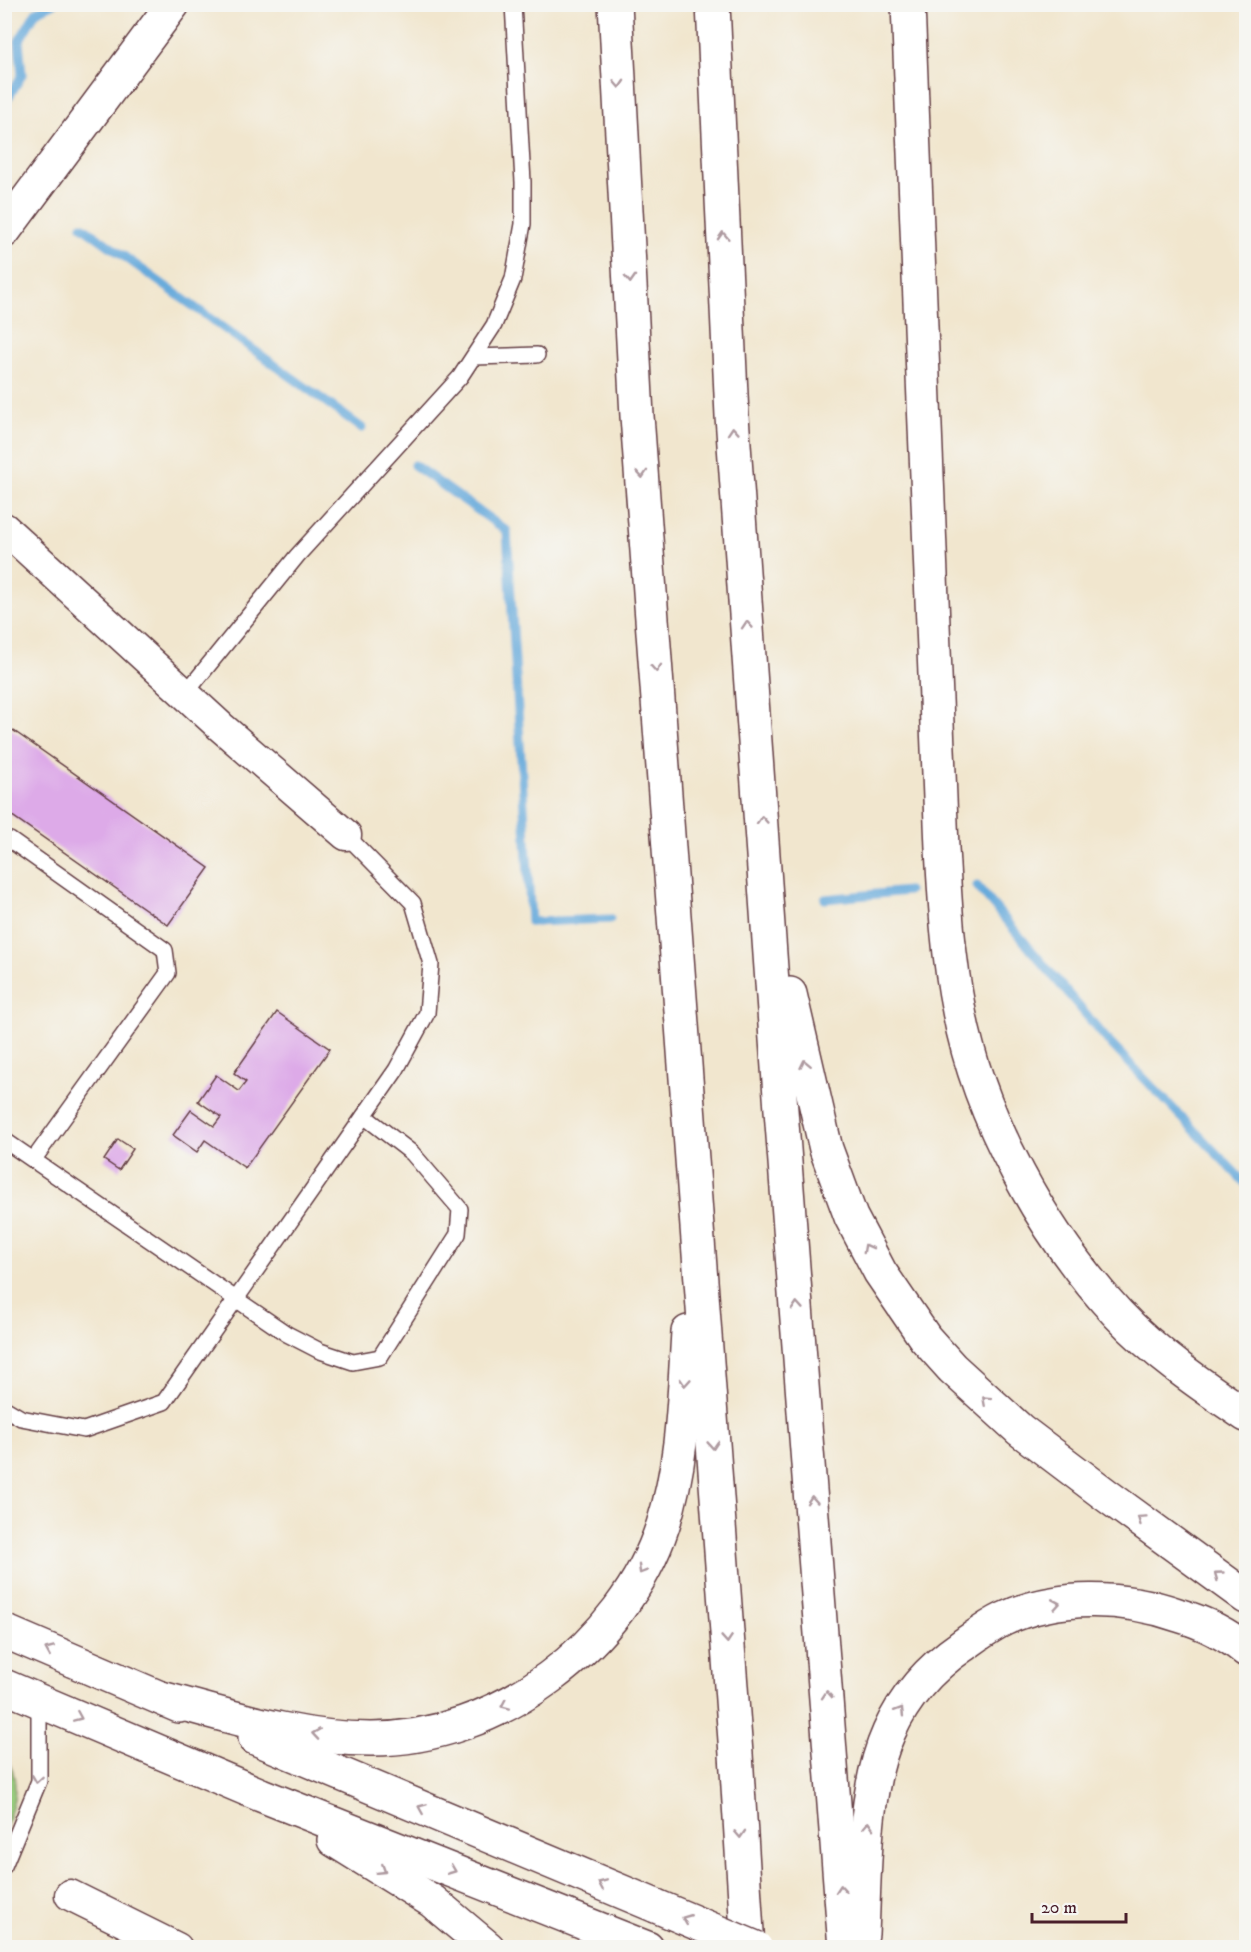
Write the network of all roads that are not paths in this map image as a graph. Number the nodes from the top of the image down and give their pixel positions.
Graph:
1 (173, 4) edge
2 (513, 4) edge
3 (615, 4) edge
4 (713, 4) edge
5 (908, 4) edge
6 (4, 231) edge
7 (537, 356) dead end
8 (474, 357) junction
9 (4, 528) edge
10 (185, 694) junction
11 (346, 835) joint
12 (4, 840) edge
13 (766, 878) junction
14 (364, 1116) junction
15 (4, 1140) edge
16 (34, 1160) junction
17 (696, 1219) junction
18 (237, 1299) junction
19 (4, 1408) edge
20 (1246, 1415) edge
21 (1246, 1597) edge
22 (4, 1631) edge
23 (1246, 1650) edge
24 (4, 1686) edge
25 (161, 1698) junction
26 (39, 1700) junction
27 (261, 1795) junction
28 (4, 1866) edge
29 (70, 1895) dead end
30 (177, 1947) edge
31 (488, 1947) edge
32 (647, 1947) edge
33 (748, 1947) edge
34 (756, 1947) edge
35 (845, 1947) edge
36 (861, 1947) edge

1 - 6 main road
2 - 8 lane
3 -> 17 main road
13 -> 4 main road
5 - 20 main road
7 - 8 lane
8 - 10 lane
9 - 10 street
10 - 11 street
11 - 14 lane
12 - 16 lane
21 -> 13 main road
35 -> 13 main road
14 - 18 lane
14 - 18 lane
15 - 16 lane
16 - 18 lane
17 -> 25 main road
17 -> 33 main road
18 - 19 lane
25 -> 22 main road
36 -> 23 main road
24 - 26 main road
34 -> 25 main road, bridge
26 -> 27 main road
26 -> 28 lane
27 -> 31 main road
27 -> 32 main road
29 - 30 street

